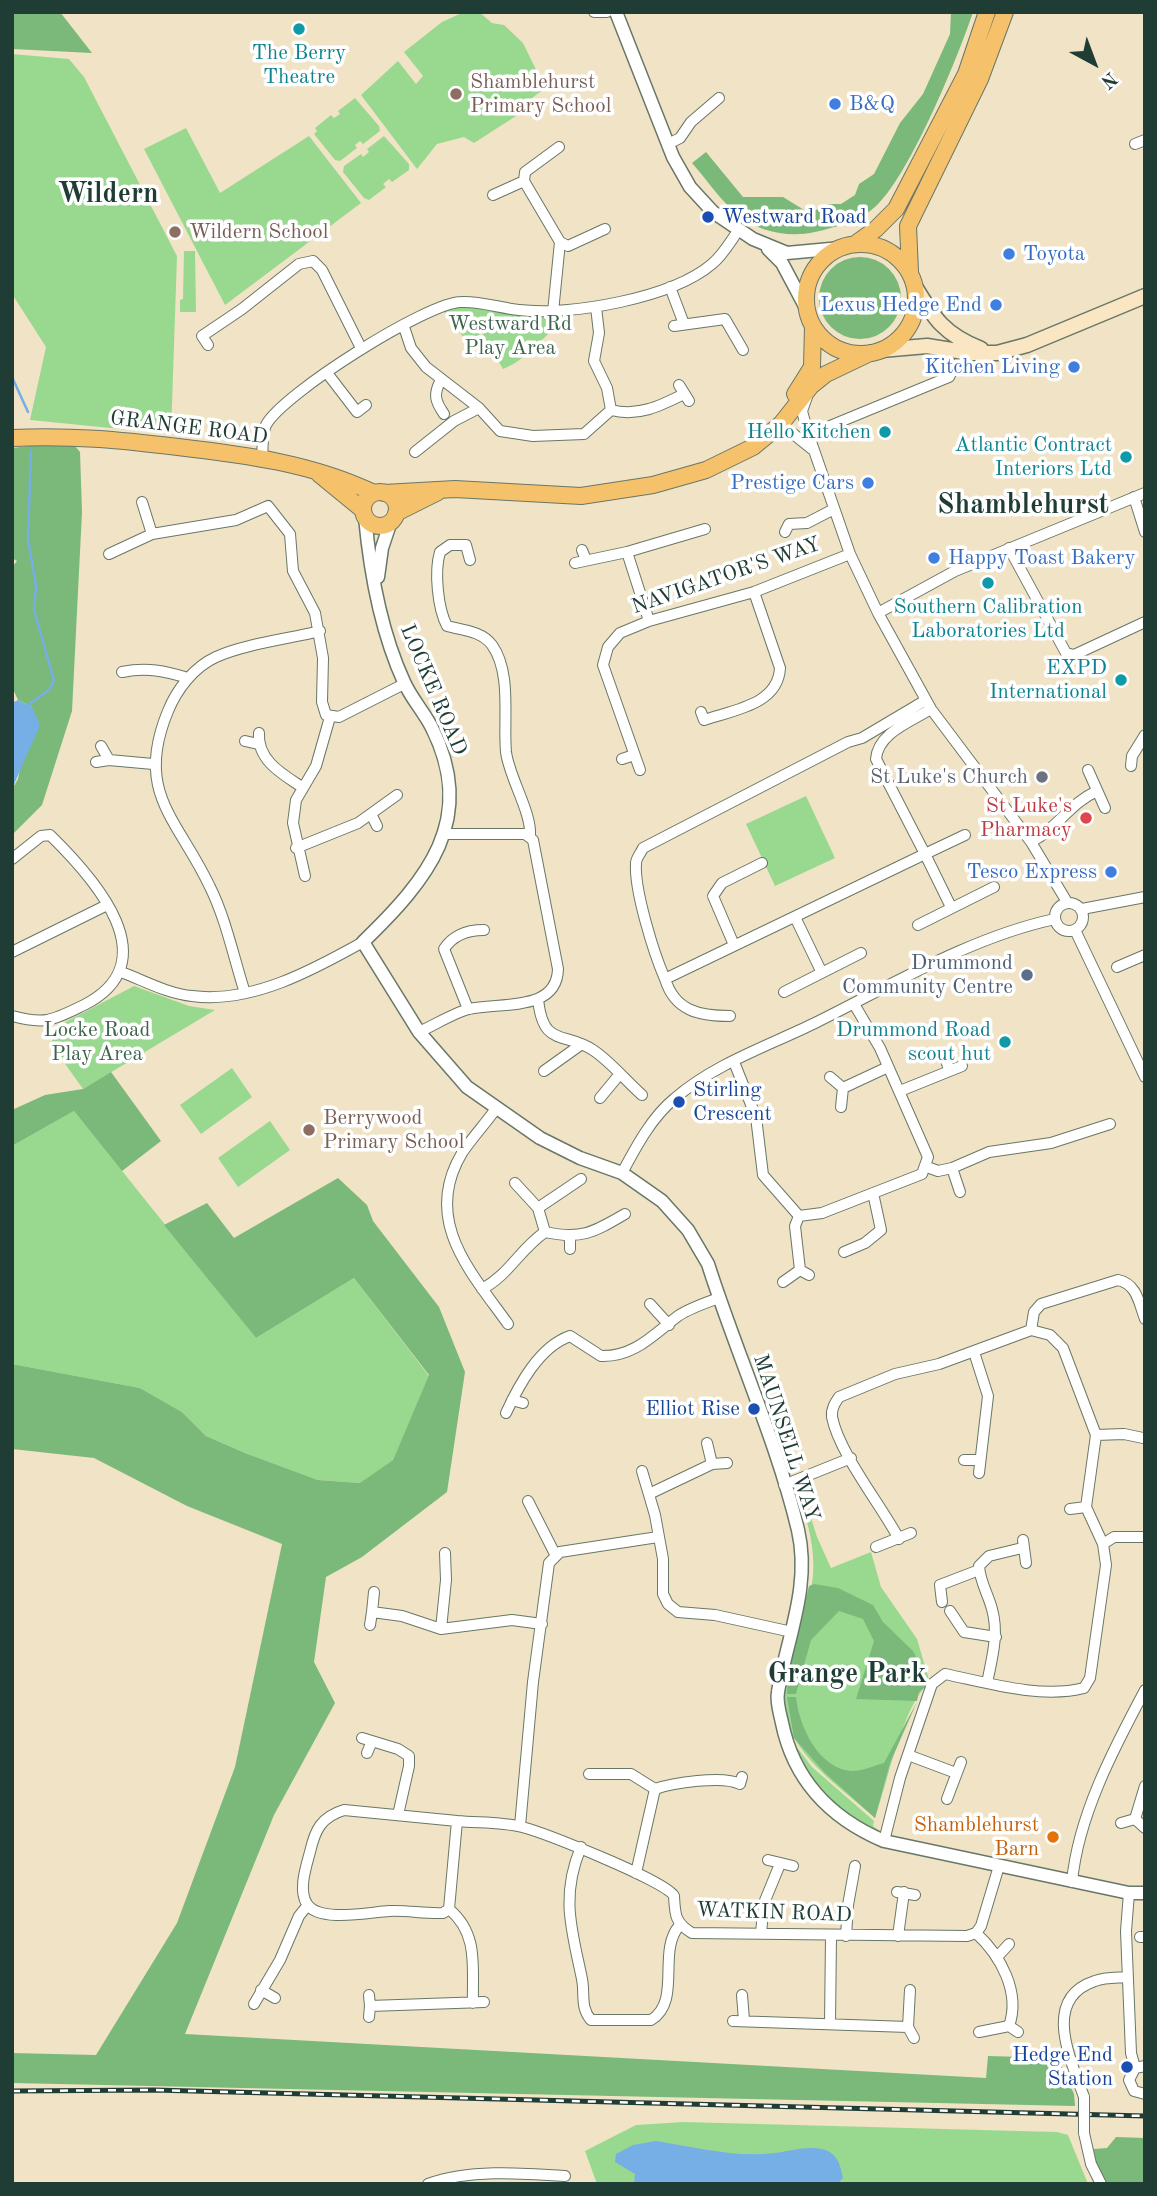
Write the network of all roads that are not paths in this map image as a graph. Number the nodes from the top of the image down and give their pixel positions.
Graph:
1 (594, 12) edge
2 (607, 12) edge
3 (616, 12) edge
4 (987, 12) edge
5 (1004, 12) edge
6 (717, 105) dead end
7 (668, 144) junction
8 (559, 147) dead end
9 (524, 181) junction
10 (493, 195) dead end
11 (605, 229) dead end
12 (738, 231) junction
13 (560, 242) junction
14 (765, 246) junction
15 (848, 246) junction
16 (912, 280) junction
17 (670, 287) junction
18 (1145, 296) edge
19 (596, 307) junction
20 (553, 312) junction
21 (810, 318) junction
22 (404, 327) junction
23 (208, 345) dead end
24 (361, 348) junction
25 (945, 348) junction
26 (743, 350) dead end
27 (875, 351) junction
28 (992, 353) junction
29 (327, 373) junction
30 (441, 380) junction
31 (811, 386) junction
32 (684, 393) dead end
33 (366, 405) dead end
34 (479, 408) junction
35 (611, 410) junction
36 (444, 414) dead end
37 (781, 424) junction
38 (806, 425) junction
39 (12, 427) edge
40 (58, 435) junction
41 (12, 438) edge
42 (415, 452) dead end
43 (815, 452) junction
44 (262, 457) junction
45 (314, 470) junction
46 (443, 489) junction
47 (379, 493) junction
48 (1145, 493) edge
49 (1134, 497) junction
50 (142, 502) dead end
51 (834, 509) junction
52 (364, 513) junction
53 (393, 517) junction
54 (786, 525) dead end
55 (705, 529) dead end
56 (1145, 532) edge
57 (152, 534) junction
58 (1009, 548) junction
59 (627, 552) junction
60 (109, 554) dead end
61 (850, 554) junction
62 (470, 560) dead end
63 (575, 563) dead end
64 (377, 588) junction
65 (754, 592) junction
66 (878, 613) junction
67 (649, 621) junction
68 (1145, 622) edge
69 (320, 631) junction
70 (122, 672) dead end
71 (188, 678) junction
72 (404, 684) junction
73 (928, 705) junction
74 (330, 717) junction
75 (700, 719) dead end
76 (1145, 735) edge
77 (245, 741) dead end
78 (101, 746) dead end
79 (634, 755) junction
80 (622, 759) dead end
81 (109, 760) junction
82 (96, 762) dead end
83 (153, 764) junction
84 (1131, 766) dead end
85 (640, 770) dead end
86 (1088, 770) dead end
87 (302, 787) junction
88 (1097, 791) junction
89 (397, 795) dead end
90 (1105, 808) dead end
91 (371, 814) junction
92 (377, 826) dead end
93 (444, 834) junction
94 (965, 834) dead end
95 (530, 836) junction
96 (1031, 842) junction
97 (296, 848) junction
98 (925, 854) junction
99 (12, 859) edge
100 (762, 863) dead end
101 (299, 870) dead end
102 (994, 887) dead end
103 (1145, 897) edge
104 (1066, 902) junction
105 (107, 905) junction
106 (951, 907) junction
107 (1082, 909) junction
108 (796, 917) junction
109 (1055, 919) junction
110 (918, 925) dead end
111 (484, 930) dead end
112 (1075, 930) junction
113 (363, 942) junction
114 (734, 945) junction
115 (12, 951) edge
116 (861, 953) dead end
117 (1145, 955) edge
118 (1117, 967) dead end
119 (821, 971) junction
120 (121, 972) junction
121 (665, 979) junction
122 (783, 992) dead end
123 (245, 993) junction
124 (538, 999) junction
125 (854, 1004) junction
126 (468, 1009) junction
127 (12, 1016) edge
128 (730, 1016) dead end
129 (419, 1032) junction
130 (579, 1046) junction
131 (944, 1053) dead end
132 (734, 1062) junction
133 (962, 1066) dead end
134 (888, 1067) junction
135 (949, 1070) junction
136 (544, 1071) dead end
137 (620, 1075) junction
138 (830, 1077) dead end
139 (1145, 1077) edge
140 (843, 1088) junction
141 (900, 1091) junction
142 (642, 1095) dead end
143 (600, 1098) dead end
144 (841, 1107) dead end
145 (495, 1110) junction
146 (1110, 1124) dead end
147 (927, 1167) junction
148 (952, 1168) junction
149 (622, 1173) junction
150 (581, 1179) dead end
151 (515, 1183) dead end
152 (960, 1192) dead end
153 (873, 1194) junction
154 (538, 1208) junction
155 (625, 1214) dead end
156 (799, 1216) junction
157 (545, 1232) junction
158 (844, 1252) dead end
159 (783, 1282) dead end
160 (482, 1289) junction
161 (1141, 1295) edge
162 (719, 1298) junction
163 (650, 1304) dead end
164 (1145, 1319) edge
165 (508, 1324) dead end
166 (669, 1325) junction
167 (1031, 1330) junction
168 (974, 1352) junction
169 (506, 1413) dead end
170 (1096, 1435) junction
171 (1143, 1438) dead end
172 (707, 1443) dead end
173 (851, 1458) junction
174 (964, 1460) dead end
175 (979, 1460) junction
176 (727, 1463) dead end
177 (712, 1464) junction
178 (642, 1471) dead end
179 (979, 1474) dead end
180 (784, 1485) junction
181 (649, 1493) junction
182 (528, 1501) dead end
183 (1086, 1507) junction
184 (1070, 1509) dead end
185 (911, 1533) dead end
186 (658, 1537) junction
187 (1145, 1537) edge
188 (899, 1539) junction
189 (1103, 1544) junction
190 (876, 1547) dead end
191 (444, 1553) dead end
192 (556, 1556) junction
193 (1026, 1563) dead end
194 (979, 1570) junction
195 (374, 1592) dead end
196 (942, 1602) dead end
197 (950, 1611) dead end
198 (372, 1612) junction
199 (542, 1623) junction
200 (370, 1625) dead end
201 (441, 1629) junction
202 (792, 1632) junction
203 (996, 1637) junction
204 (987, 1683) junction
205 (1145, 1690) edge
206 (367, 1753) dead end
207 (908, 1755) junction
208 (961, 1762) dead end
209 (956, 1773) junction
210 (589, 1774) dead end
211 (740, 1785) dead end
212 (1145, 1786) edge
213 (655, 1789) junction
214 (947, 1799) dead end
215 (398, 1815) junction
216 (1135, 1819) junction
217 (457, 1821) junction
218 (1121, 1823) dead end
219 (520, 1826) junction
220 (1145, 1828) edge
221 (884, 1841) junction
222 (581, 1847) junction
223 (768, 1860) dead end
224 (780, 1864) junction
225 (793, 1866) dead end
226 (855, 1866) dead end
227 (999, 1866) junction
228 (636, 1873) junction
229 (1072, 1882) junction
230 (906, 1893) dead end
231 (1129, 1893) junction
232 (1145, 1893) edge
233 (307, 1906) junction
234 (449, 1909) junction
235 (680, 1926) junction
236 (761, 1933) junction
237 (976, 1933) junction
238 (831, 1936) junction
239 (846, 1936) junction
240 (898, 1936) junction
241 (1009, 1944) dead end
242 (998, 1956) junction
243 (1128, 1977) junction
244 (261, 1990) junction
245 (910, 1990) dead end
246 (742, 1995) dead end
247 (275, 1998) dead end
248 (254, 2004) dead end
249 (369, 2006) dead end
250 (830, 2024) junction
251 (908, 2027) junction
252 (979, 2032) dead end
253 (914, 2038) dead end
254 (1140, 2068) edge
255 (1145, 2094) edge
256 (565, 2176) dead end
257 (481, 2180) edge
258 (428, 2184) edge
259 (1101, 2184) edge

1 - 2 street
3 - 7 street
4 - 15 main road
5 - 16 main road
6 - 7 street
7 - 12 street
8 - 9 street
9 - 10 street
9 - 13 street
11 - 13 street
12 - 14 street
12 - 17 street
13 - 20 street
14 - 15 street
14 - 21 street
15 - 16 main road
15 - 21 main road
16 - 27 main road
16 - 28 main road
17 - 19 street
17 - 26 street
18 - 28 main road
19 - 20 street
19 - 35 street
20 - 22 street
21 - 27 main road
21 - 37 main road, GRANGE ROAD
22 - 24 street
22 - 30 street
23 - 24 street
24 - 29 street
25 - 27 main road
25 - 28 main road
25 - 38 street
27 - 31 main road, GRANGE ROAD
29 - 33 street
29 - 44 street
30 - 34 street
30 - 36 street
31 - 37 main road, GRANGE ROAD
31 - 38 street
32 - 35 street
34 - 35 street
34 - 42 street
37 - 43 street
37 - 46 main road, GRANGE ROAD
38 - 43 street
39 - 40 main road, GRANGE ROAD
40 - 41 main road, GRANGE ROAD
40 - 44 main road, GRANGE ROAD
43 - 51 street
44 - 45 main road, GRANGE ROAD
45 - 47 main road, GRANGE ROAD
45 - 52 main road, GRANGE ROAD
46 - 47 main road, GRANGE ROAD
46 - 53 main road, GRANGE ROAD
47 - 52 main road
47 - 53 main road
48 - 49 street
49 - 56 street
49 - 58 street
50 - 57 street
51 - 54 street
51 - 61 street
52 - 53 main road
52 - 64 street, LOCKE ROAD
53 - 64 street, LOCKE ROAD
55 - 59 street
57 - 60 street
57 - 69 street
58 - 66 street
58 - 68 street
59 - 63 street
59 - 67 street
61 - 65 street, NAVIGATOR'S WAY
61 - 66 street
62 - 95 street
64 - 72 street, LOCKE ROAD
65 - 67 street, NAVIGATOR'S WAY
65 - 75 street
66 - 73 street
67 - 79 street, NAVIGATOR'S WAY
69 - 71 street
69 - 74 street
70 - 71 street
71 - 83 street
72 - 74 street
72 - 93 street, LOCKE ROAD
73 - 96 street
73 - 98 street
73 - 121 street
74 - 87 street
76 - 84 street
77 - 87 street
78 - 81 street
79 - 80 street
79 - 85 street, NAVIGATOR'S WAY
81 - 82 street
81 - 83 street
83 - 123 street
86 - 88 street
87 - 97 street
88 - 90 street
88 - 96 street
89 - 91 street
91 - 92 street
91 - 97 street
93 - 95 street
93 - 113 street, LOCKE ROAD
94 - 98 street
95 - 124 street
96 - 104 street
97 - 101 street
98 - 106 street
98 - 108 street
99 - 105 street
100 - 114 street
102 - 106 street
103 - 107 street
104 - 107 street
104 - 109 street
105 - 115 street
105 - 120 street
106 - 110 street
107 - 112 street
108 - 114 street
108 - 119 street
109 - 112 street
109 - 125 street
111 - 126 street
112 - 139 street
113 - 123 street, LOCKE ROAD
113 - 129 street, MAUNSELL WAY
114 - 121 street
116 - 119 street
117 - 118 street
119 - 122 street
120 - 123 street, LOCKE ROAD
120 - 127 street
121 - 128 street
124 - 126 street
124 - 130 street
125 - 132 street
125 - 134 street
126 - 129 street
129 - 145 street, MAUNSELL WAY
130 - 136 street
130 - 137 street
131 - 135 street
132 - 149 street
132 - 156 street
133 - 135 street
134 - 140 street
134 - 141 street
135 - 141 street
137 - 142 street
137 - 143 street
138 - 140 street
140 - 144 street
141 - 147 street
145 - 149 street, MAUNSELL WAY
145 - 160 street
146 - 148 street
147 - 148 street
147 - 153 street
148 - 152 street
149 - 162 street, MAUNSELL WAY
150 - 154 street
151 - 154 street
153 - 156 street
153 - 158 street
154 - 157 street
155 - 157 street
156 - 159 street
157 - 160 street
160 - 165 street
161 - 164 street
161 - 167 street
162 - 166 street
162 - 180 street, MAUNSELL WAY
163 - 166 street
166 - 169 street
167 - 168 street
167 - 170 street
168 - 173 street
168 - 175 street
170 - 171 street
170 - 183 street
172 - 177 street
173 - 180 street
173 - 188 street
174 - 175 street
175 - 179 street
176 - 177 street
177 - 181 street
178 - 181 street
180 - 202 street, MAUNSELL WAY
181 - 186 street
182 - 192 street
183 - 184 street
183 - 189 street
185 - 188 street
186 - 192 street
186 - 202 street
187 - 189 street
188 - 190 street
189 - 204 street
191 - 201 street
192 - 199 street
193 - 194 street
194 - 196 street
194 - 203 street
195 - 198 street
197 - 203 street
198 - 200 street
198 - 201 street
199 - 201 street
199 - 219 street
202 - 221 street, MAUNSELL WAY
203 - 204 street
204 - 207 street
205 - 229 street
206 - 215 street
207 - 209 street
207 - 221 street
208 - 209 street
209 - 214 street
210 - 213 street
211 - 213 street
212 - 216 street
213 - 228 street
215 - 217 street, WATKIN ROAD
215 - 233 street, WATKIN ROAD
216 - 218 street
216 - 220 street
217 - 219 street, WATKIN ROAD
217 - 234 street
219 - 222 street, WATKIN ROAD
221 - 227 street, MAUNSELL WAY
222 - 228 street, WATKIN ROAD
222 - 235 street
223 - 224 street
224 - 225 street
224 - 236 street
226 - 239 street
227 - 229 street, MAUNSELL WAY
227 - 237 street
228 - 235 street, WATKIN ROAD
229 - 231 street, MAUNSELL WAY
230 - 240 street
231 - 232 street, MAUNSELL WAY
231 - 243 street
233 - 234 street
233 - 244 street
234 - 249 street
235 - 236 street, WATKIN ROAD
236 - 238 street, WATKIN ROAD
237 - 240 street, WATKIN ROAD
237 - 242 street
238 - 239 street, WATKIN ROAD
238 - 250 street
239 - 240 street, WATKIN ROAD
241 - 242 street
242 - 252 street
243 - 254 street
243 - 259 street, bridge
244 - 247 street
244 - 248 street
245 - 251 street
246 - 250 street
250 - 251 street
251 - 253 street
254 - 255 street
256 - 257 street
257 - 258 street

